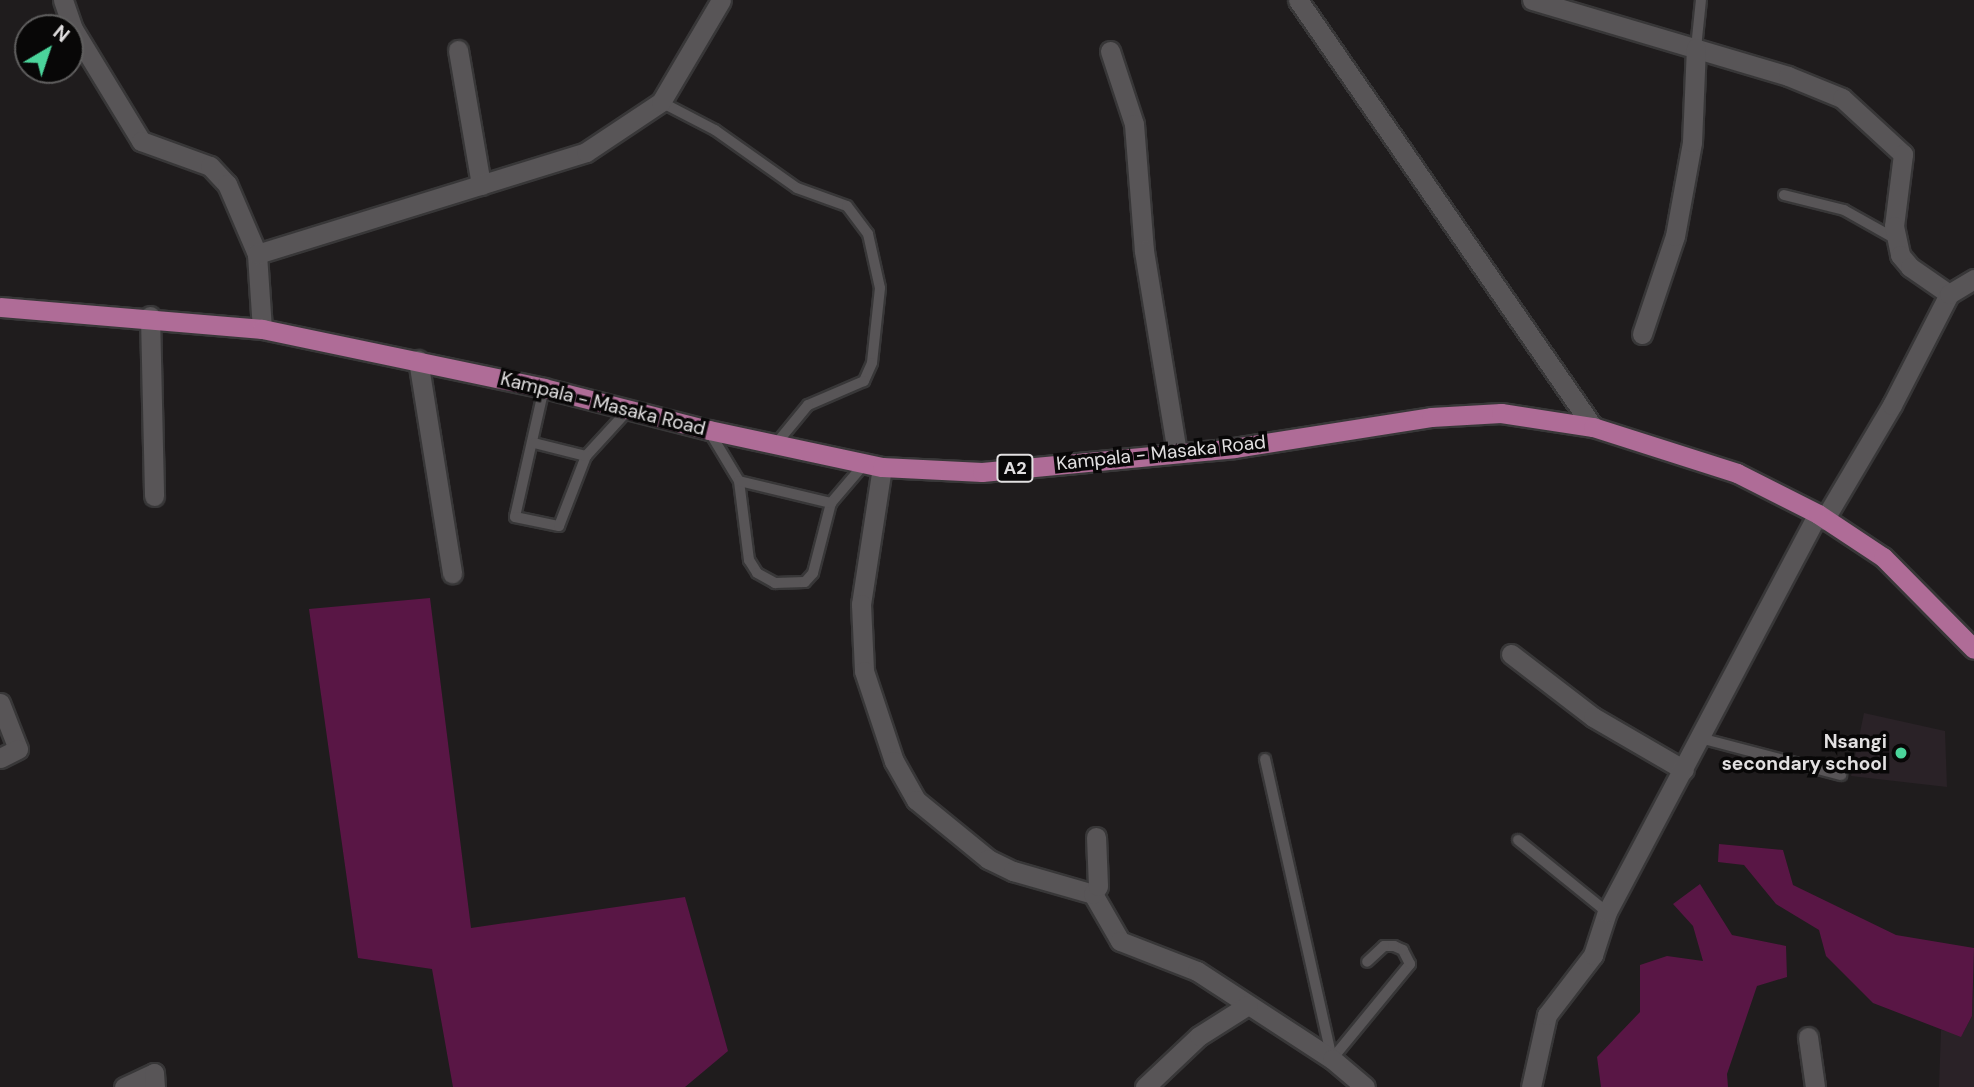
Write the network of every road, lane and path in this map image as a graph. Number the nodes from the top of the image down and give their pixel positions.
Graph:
1 (63, 0) edge
2 (721, 0) edge
3 (1298, 0) edge
4 (1532, 0) edge
5 (1586, 0) edge
6 (1701, 0) edge
7 (1592, 20) junction
8 (1696, 48) junction
9 (458, 50) dead end
10 (1110, 51) dead end
11 (661, 102) junction
12 (481, 185) junction
13 (1784, 195) dead end
14 (1895, 238) junction
15 (257, 254) junction
16 (1966, 288) edge
17 (0, 307) edge
18 (150, 316) junction
19 (262, 329) junction
20 (1642, 334) dead end
21 (418, 360) junction
22 (544, 388) junction
23 (630, 407) junction
24 (1593, 427) junction
25 (709, 430) junction
26 (534, 443) junction
27 (775, 446) junction
28 (1177, 452) junction
29 (586, 456) junction
30 (873, 465) junction
31 (739, 481) junction
32 (154, 496) dead end
33 (831, 503) junction
34 (1821, 517) junction
35 (452, 573) dead end
36 (1974, 649) edge
37 (1511, 654) dead end
38 (0, 703) edge
39 (1700, 738) junction
40 (0, 758) edge
41 (1265, 759) dead end
42 (1684, 770) junction
43 (1841, 775) dead end
44 (1096, 837) dead end
45 (1518, 840) dead end
46 (1093, 894) junction
47 (1608, 912) junction
48 (1367, 962) dead end
49 (1248, 1005) junction
50 (1808, 1037) dead end
51 (1332, 1059) junction
52 (124, 1087) edge
53 (155, 1087) edge
54 (1145, 1087) edge
55 (1365, 1087) edge
56 (1531, 1087) edge
57 (1815, 1087) edge

1 - 15 street
2 - 11 street
3 - 24 street
4 - 7 street
5 - 7 street
6 - 8 lane
7 - 8 street
8 - 14 street
8 - 20 street
9 - 12 street
10 - 28 street
11 - 12 street
11 - 27 lane
12 - 15 street
13 - 14 lane
14 - 16 street
15 - 19 street
16 - 34 street
17 - 18 main road, Kampala - Masaka Road / A2
18 - 19 main road, Kampala - Masaka Road / A2
18 - 32 street
19 - 21 main road, Kampala - Masaka Road / A2
21 - 22 main road, Kampala - Masaka Road / A2
21 - 35 street
22 - 23 main road, Kampala - Masaka Road / A2
22 - 26 lane
23 - 25 main road, Kampala - Masaka Road / A2
23 - 29 lane
24 - 28 main road, Kampala - Masaka Road / A2
24 - 34 main road, Kampala - Masaka Road / A2
25 - 27 main road, Kampala - Masaka Road / A2
25 - 31 lane
26 - 29 lane
26 - 29 lane
27 - 30 main road, Kampala - Masaka Road / A2
28 - 30 main road, Kampala - Masaka Road / A2
30 - 33 lane
30 - 46 street
31 - 33 lane
31 - 33 lane
34 - 36 main road, Kampala - Masaka Road / A2
34 - 39 street
37 - 42 street
38 - 40 street
39 - 42 street
39 - 43 lane
41 - 51 lane
42 - 47 street
44 - 46 street
45 - 47 lane
46 - 49 street
47 - 56 street
48 - 51 lane
49 - 51 street
49 - 54 street
50 - 57 street
51 - 55 street
52 - 53 street

